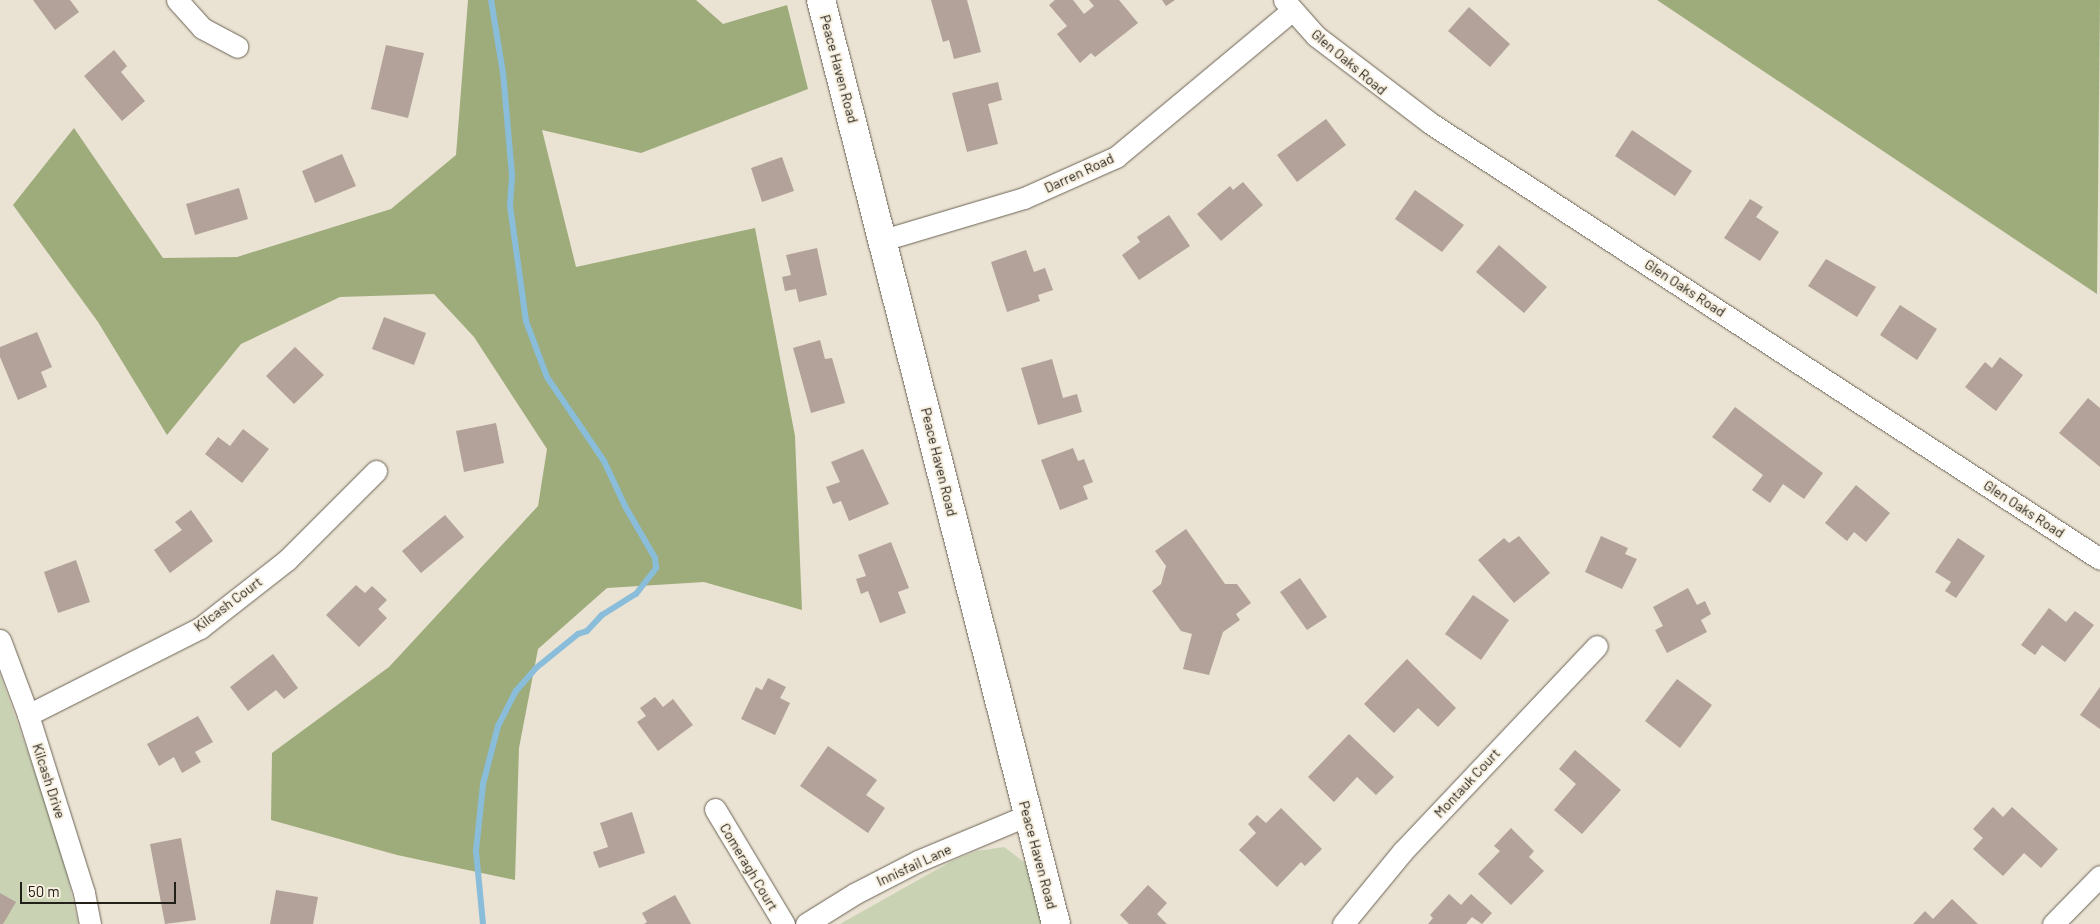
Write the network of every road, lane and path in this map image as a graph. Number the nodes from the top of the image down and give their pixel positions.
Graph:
1 (177, 0) edge
2 (821, 0) edge
3 (1287, 6) edge
4 (237, 47) dead end
5 (883, 240) junction
6 (376, 471) dead end
7 (2100, 559) edge
8 (0, 640) edge
9 (1596, 646) dead end
10 (28, 715) junction
11 (714, 809) dead end
12 (1028, 816) junction
13 (2100, 876) edge
14 (90, 924) edge
15 (784, 924) edge
16 (806, 924) edge
17 (1056, 924) edge
18 (1343, 924) edge
19 (2054, 924) edge

1 - 4 street
2 - 5 main road, Peace Haven Road
3 - 5 street, Darren Road
3 - 7 street, Glen Oaks Road
5 - 12 main road, Peace Haven Road
6 - 10 street, Kilcash Court
8 - 10 street, Kilcash Drive
9 - 18 street, Montauk Court
10 - 14 street, Kilcash Drive
11 - 15 street, Comeragh Court
12 - 16 street, Innisfail Lane
12 - 17 main road, Peace Haven Road
13 - 19 street

